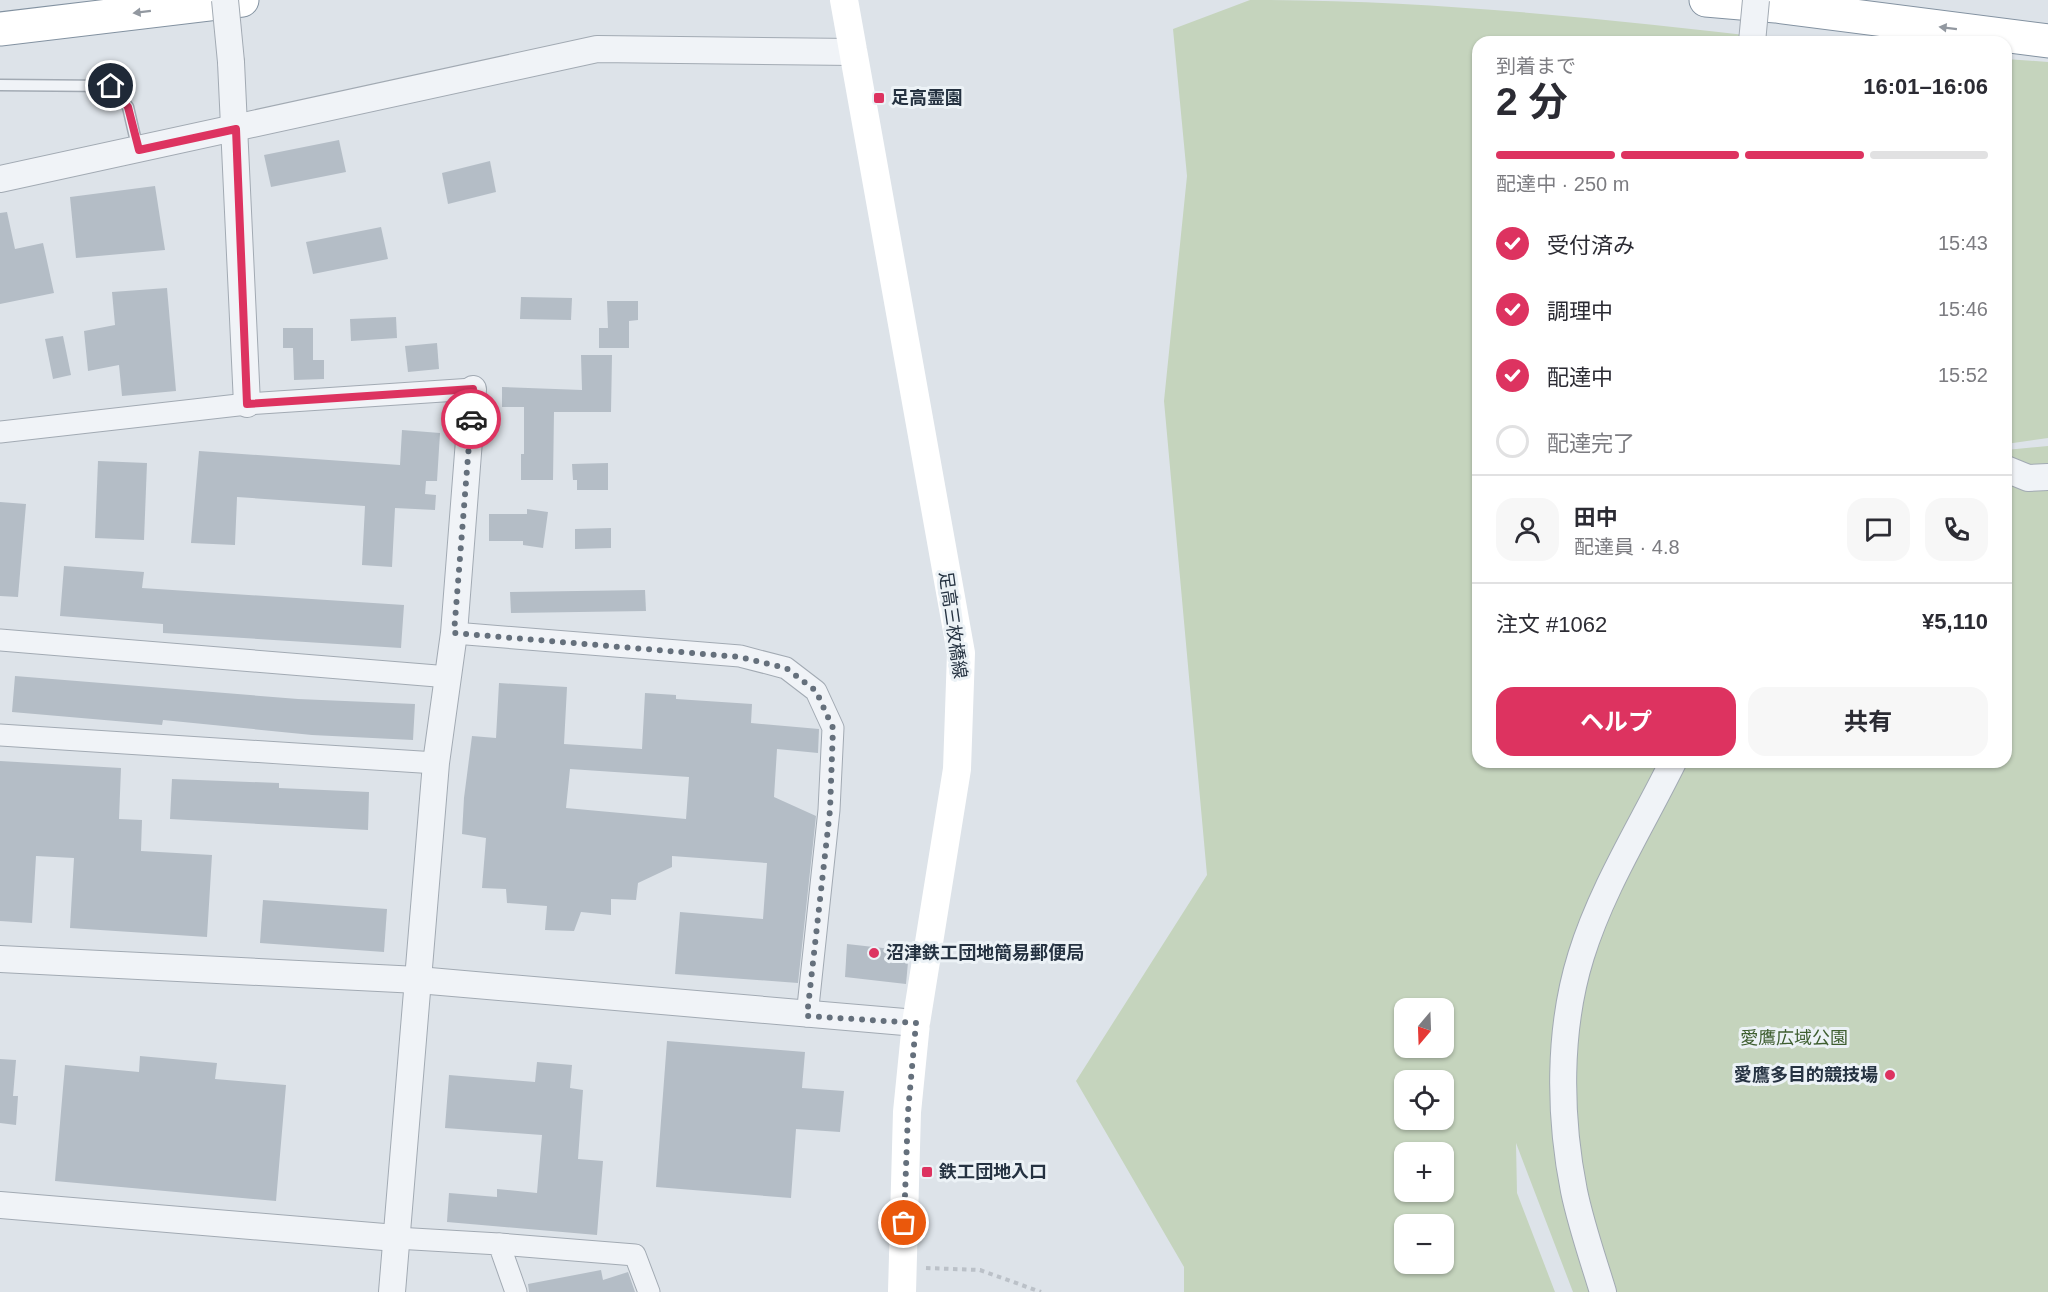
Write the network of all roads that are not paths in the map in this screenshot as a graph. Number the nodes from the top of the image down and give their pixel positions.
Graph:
1 (225, 0) edge
2 (242, 0) edge
3 (844, 0) edge
4 (1706, 0) edge
5 (1756, 0) edge
6 (0, 29) edge
7 (1753, 36) edge
8 (2009, 36) edge
9 (2012, 36) edge
10 (2048, 41) edge
11 (851, 44) junction
12 (0, 85) edge
13 (236, 129) junction
14 (139, 150) junction
15 (0, 179) edge
16 (473, 389) joint
17 (247, 404) junction
18 (0, 432) edge
19 (454, 633) junction
20 (0, 640) edge
21 (449, 677) junction
22 (0, 735) edge
23 (436, 763) junction
24 (1670, 768) edge
25 (0, 959) edge
26 (418, 980) junction
27 (807, 1016) junction
28 (916, 1023) junction
29 (0, 1205) edge
30 (396, 1238) junction
31 (499, 1244) junction
32 (902, 1280) edge
33 (392, 1292) edge
34 (516, 1292) edge
35 (649, 1292) edge
36 (1603, 1292) edge

1 - 13 street, bridge
2 -> 6 highway
3 - 11 main road, 足高三枚橋線
8 -> 4 highway
5 - 7 street, bridge
10 -> 9 highway
11 - 13 street
11 - 28 main road, 足高三枚橋線
12 - 14 lane
13 - 14 street
13 - 17 street
14 - 15 street
16 - 17 street
16 - 19 street
17 - 18 street
19 - 21 street
19 - 27 street
20 - 21 street
21 - 23 street
22 - 23 street
23 - 26 street
24 - 36 street
25 - 26 street
26 - 27 street
26 - 30 street
27 - 28 street
28 - 32 main road, 足高三枚橋線
29 - 30 street
30 - 31 street
30 - 33 street
31 - 34 street
31 - 35 street

